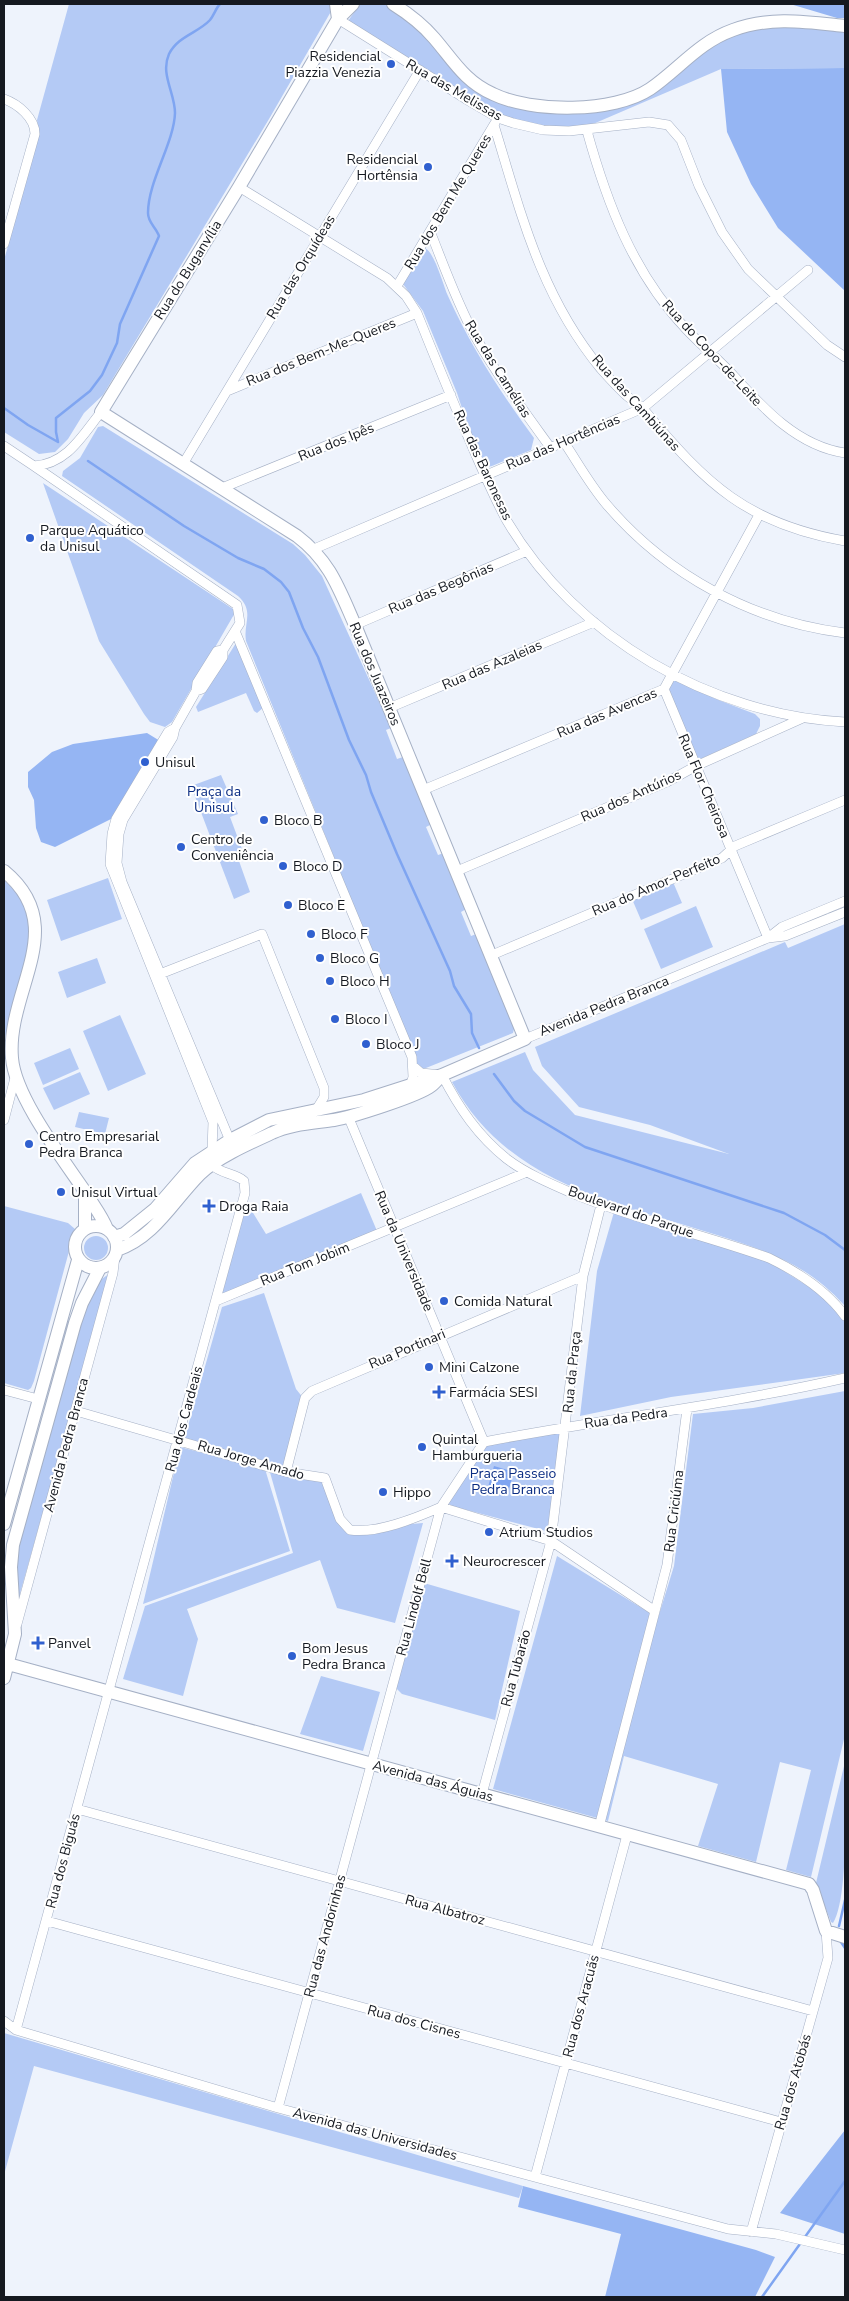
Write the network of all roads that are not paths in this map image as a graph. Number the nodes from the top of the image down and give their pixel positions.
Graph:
1 (336, 4) edge
2 (353, 4) edge
3 (394, 4) edge
4 (338, 19) junction
5 (845, 26) edge
6 (420, 70) junction
7 (4, 99) edge
8 (496, 121) junction
9 (587, 130) junction
10 (239, 187) junction
11 (430, 230) junction
12 (320, 236) junction
13 (4, 244) edge
14 (808, 270) dead end
15 (397, 286) junction
16 (777, 297) junction
17 (416, 313) junction
18 (712, 352) junction
19 (845, 357) edge
20 (226, 391) junction
21 (451, 395) junction
22 (642, 408) junction
23 (101, 412) junction
24 (564, 442) junction
25 (4, 446) edge
26 (550, 447) junction
27 (845, 453) edge
28 (183, 464) junction
29 (34, 466) junction
30 (484, 476) junction
31 (222, 488) junction
32 (760, 515) junction
33 (845, 541) edge
34 (314, 549) junction
35 (527, 550) junction
36 (717, 593) junction
37 (594, 622) junction
38 (355, 625) junction
39 (235, 631) junction
40 (845, 633) edge
41 (672, 674) junction
42 (664, 689) junction
43 (389, 708) junction
44 (803, 718) junction
45 (845, 722) edge
46 (175, 728) junction
47 (696, 766) junction
48 (423, 790) junction
49 (845, 800) edge
50 (731, 849) junction
51 (4, 871) edge
52 (457, 871) junction
53 (845, 901) edge
54 (845, 912) edge
55 (768, 938) junction
56 (492, 955) junction
57 (160, 974) junction
58 (525, 1039) junction
59 (8, 1055) edge
60 (413, 1066) junction
61 (442, 1076) junction
62 (15, 1078) junction
63 (410, 1084) junction
64 (316, 1110) junction
65 (348, 1116) junction
66 (4, 1120) edge
67 (230, 1140) junction
68 (212, 1151) junction
69 (234, 1153) junction
70 (212, 1165) junction
71 (527, 1172) junction
72 (85, 1192) junction
73 (601, 1205) junction
74 (85, 1228) junction
75 (394, 1228) junction
76 (113, 1243) junction
77 (78, 1260) junction
78 (100, 1268) junction
79 (583, 1276) junction
80 (216, 1301) junction
81 (845, 1316) edge
82 (439, 1335) junction
83 (845, 1378) edge
84 (4, 1390) edge
85 (38, 1399) junction
86 (687, 1409) junction
87 (76, 1411) junction
88 (566, 1426) junction
89 (178, 1440) junction
90 (484, 1442) junction
91 (286, 1472) junction
92 (440, 1508) junction
93 (4, 1524) edge
94 (551, 1541) junction
95 (655, 1611) junction
96 (15, 1634) junction
97 (8, 1664) junction
98 (4, 1678) edge
99 (110, 1692) junction
100 (372, 1764) junction
101 (482, 1794) junction
102 (77, 1809) junction
103 (599, 1827) junction
104 (627, 1835) junction
105 (340, 1881) junction
106 (47, 1921) junction
107 (826, 1931) junction
108 (845, 1937) edge
109 (596, 1952) junction
110 (310, 1993) junction
111 (813, 2011) junction
112 (4, 2021) edge
113 (16, 2030) junction
114 (566, 2063) junction
115 (278, 2108) junction
116 (782, 2122) junction
117 (535, 2177) junction
118 (751, 2232) junction
119 (845, 2250) edge

1 - 4 street
2 - 4 street, Rua do Buganvília
3 - 5 street
4 - 6 street, Rua das Melissas
4 - 10 street, Rua do Buganvília
6 - 8 street, Rua das Melissas
6 - 12 street, Rua das Orquídeas
7 - 13 street
8 - 9 street, Rua das Melissas
8 - 11 street, Rua dos Bem Me Queres
8 - 22 street, Rua das Cambiúnas
9 - 16 street, Rua das Melissas
9 - 18 street, Rua do Copo-de-Leite
10 - 12 street
10 - 23 street, Rua do Buganvília
11 - 15 street, Rua dos Bem Me Queres
11 - 26 street, Rua das Camélias
12 - 15 street
12 - 20 street, Rua das Orquídeas
14 - 16 street, Rua das Hortências
15 - 17 street, Rua das Baronesas
16 - 18 street, Rua das Hortências
16 - 19 street
17 - 20 street, Rua dos Bem-Me-Queres
17 - 21 street, Rua das Baronesas
18 - 22 street, Rua das Hortências
18 - 27 street, Rua do Copo-de-Leite
20 - 28 street, Rua das Orquídeas
21 - 30 street, Rua das Baronesas
21 - 31 street, Rua dos Ipês
22 - 24 street, Rua das Hortências
22 - 32 street, Rua das Cambiúnas
23 - 28 street, Rua dos Juazeiros
23 - 29 street, Rua do Buganvília
24 - 26 street, Rua das Hortências
24 - 36 street
25 - 29 street
26 - 30 street, Rua das Hortências
28 - 31 street, Rua dos Juazeiros
29 - 39 street
30 - 34 street, Rua das Hortências
30 - 35 street, Rua das Baronesas
31 - 34 street, Rua dos Juazeiros
32 - 33 street, Rua das Cambiúnas
32 - 36 street, Rua das Avencas
34 - 38 street, Rua dos Juazeiros
35 - 37 street, Rua das Baronesas
35 - 38 street, Rua das Begônias
36 - 40 street
36 - 41 street, Rua das Avencas
37 - 41 street, Rua das Baronesas
37 - 43 street, Rua das Azaleias
38 - 43 street, Rua dos Juazeiros
39 - 46 street
39 - 60 street
41 - 42 street, Rua das Avencas
41 - 44 street, Rua das Baronesas
42 - 47 street, Rua Flor Cheirosa
42 - 48 street, Rua das Avencas
43 - 48 street, Rua dos Juazeiros
44 - 45 street, Rua das Baronesas
44 - 47 street, Rua dos Antúrios
46 - 57 street
46 - 68 street
47 - 50 street, Rua Flor Cheirosa
47 - 52 street, Rua dos Antúrios
48 - 52 street, Rua dos Juazeiros
49 - 50 street, Rua do Amor-Perfeito
50 - 55 street, Rua Flor Cheirosa
50 - 56 street, Rua do Amor-Perfeito
51 - 59 street
52 - 56 street, Rua dos Juazeiros
53 - 55 street, Avenida Pedra Branca
54 - 55 street, Avenida Pedra Branca
55 - 58 street, Avenida Pedra Branca
56 - 58 street, Rua dos Juazeiros
57 - 64 street
57 - 67 street
58 - 61 street, Avenida Pedra Branca
59 - 62 street
60 - 61 street
60 - 63 street
61 - 63 street, Avenida Pedra Branca
61 - 65 street, Avenida Pedra Branca
61 - 71 street, Boulevard do Parque
62 - 66 street
62 - 72 street
63 - 64 street, Avenida Pedra Branca
64 - 67 street, Avenida Pedra Branca
65 - 69 street, Avenida Pedra Branca
65 - 75 street, Rua da Universidade
67 - 68 street, Avenida Pedra Branca
67 - 69 street
68 - 76 street, Avenida Pedra Branca
69 - 70 street, Avenida Pedra Branca
70 - 76 street, Avenida Pedra Branca
70 - 80 street, Rua dos Cardeais
71 - 73 street, Boulevard do Parque
71 - 75 street, Rua Tom Jobim
72 - 74 street
72 - 76 street
73 - 79 street, Rua da Praça
73 - 81 street, Boulevard do Parque
74 - 76 street
74 - 77 street
75 - 80 street, Rua Tom Jobim
75 - 82 street, Rua da Universidade
76 - 78 street
76 - 87 street, Avenida Pedra Branca
77 - 78 street
77 - 85 street
78 - 96 street, Avenida Pedra Branca
79 - 82 street, Rua Portinari
79 - 88 street, Rua da Praça
80 - 89 street, Rua dos Cardeais
82 - 90 street, Rua da Universidade
82 - 91 street, Rua Portinari
83 - 86 street, Rua da Pedra
84 - 85 street
85 - 93 street
86 - 88 street, Rua da Pedra
86 - 95 street, Rua Criciúma
87 - 89 street, Rua Jorge Amado
87 - 96 street, Avenida Pedra Branca
88 - 90 street, Rua da Pedra
88 - 94 street, Rua da Praça
89 - 91 street, Rua Jorge Amado
89 - 99 street, Rua dos Cardeais
90 - 92 street
91 - 92 street, Rua Jorge Amado
92 - 94 street
92 - 100 street, Rua Lindolf Bell
94 - 95 street
94 - 101 street, Rua Tubarão
95 - 103 street, Rua Criciúma
96 - 97 street, Avenida Pedra Branca
97 - 98 street, Avenida Pedra Branca
97 - 99 street, Avenida das Águias
99 - 100 street, Avenida das Águias
99 - 102 street, Rua dos Biguás
100 - 101 street, Avenida das Águias
100 - 105 street, Rua das Andorinhas
101 - 103 street, Avenida das Águias
102 - 105 street, Rua Albatroz
102 - 106 street, Rua dos Biguás
103 - 104 street, Avenida das Águias
104 - 107 street, Avenida das Águias
104 - 109 street, Rua dos Aracuãs
105 - 109 street, Rua Albatroz
105 - 110 street, Rua das Andorinhas
106 - 110 street, Rua dos Cisnes
106 - 113 street, Rua dos Biguás
107 - 108 street
107 - 111 street, Rua dos Atobás
109 - 111 street, Rua Albatroz
109 - 114 street, Rua dos Aracuãs
110 - 114 street, Rua dos Cisnes
110 - 115 street, Rua das Andorinhas
111 - 116 street, Rua dos Atobás
112 - 113 street, Avenida das Universidades
113 - 115 street, Avenida das Universidades
114 - 116 street, Rua dos Cisnes
114 - 117 street, Rua dos Aracuãs
115 - 117 street, Avenida das Universidades
116 - 118 street, Rua dos Atobás
117 - 118 street, Avenida das Universidades
118 - 119 street, Avenida das Universidades

